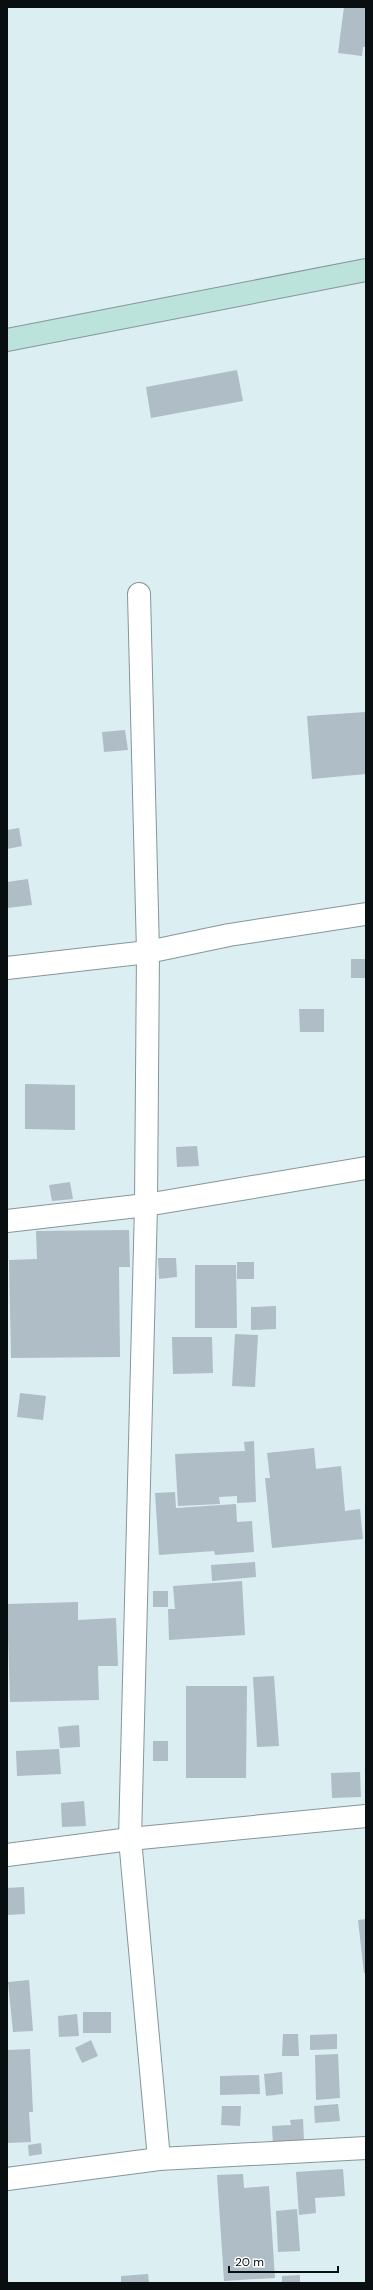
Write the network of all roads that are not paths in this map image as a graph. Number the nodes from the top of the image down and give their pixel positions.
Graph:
1 (366, 270) edge
2 (7, 340) edge
3 (139, 594) dead end
4 (366, 914) edge
5 (148, 952) junction
6 (7, 968) edge
7 (366, 1168) edge
8 (146, 1205) junction
9 (7, 1222) edge
10 (366, 1816) edge
11 (130, 1839) junction
12 (7, 1855) edge
13 (366, 2148) edge
14 (159, 2159) junction
15 (7, 2179) edge

1 - 2 street
3 - 5 street
4 - 5 street
5 - 6 street
5 - 8 street
7 - 8 street
8 - 9 street
8 - 11 street
10 - 11 street
11 - 12 street
11 - 14 street
13 - 14 street
14 - 15 street

